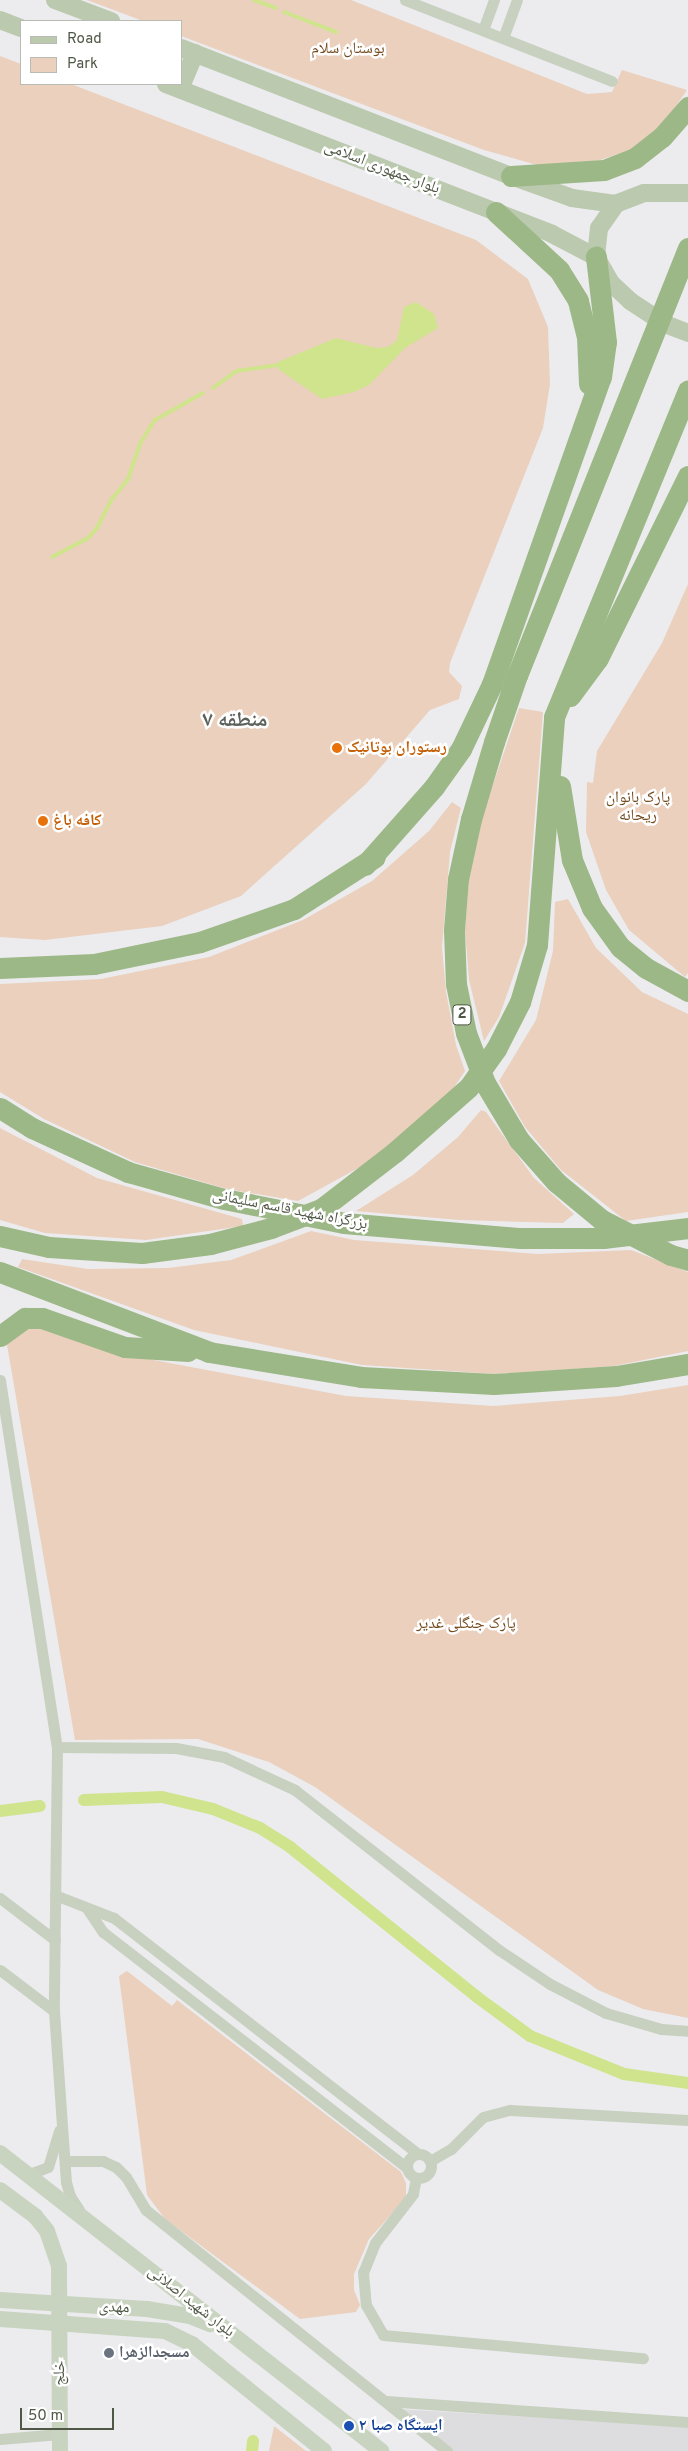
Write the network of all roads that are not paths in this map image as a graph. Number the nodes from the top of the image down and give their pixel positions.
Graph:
1 (55, 0) edge
2 (406, 0) edge
3 (494, 0) edge
4 (517, 0) edge
5 (0, 20) edge
6 (108, 20) edge
7 (20, 28) edge
8 (483, 30) junction
9 (503, 38) junction
10 (188, 50) edge
11 (182, 64) edge
12 (612, 81) dead end
13 (173, 86) edge
14 (688, 107) edge
15 (511, 176) junction
16 (688, 193) edge
17 (616, 204) junction
18 (496, 212) junction
19 (688, 248) edge
20 (596, 257) junction
21 (688, 333) edge
22 (686, 396) edge
23 (586, 417) junction
24 (688, 476) edge
25 (517, 675) junction
26 (554, 717) junction
27 (365, 866) junction
28 (0, 968) edge
29 (688, 991) edge
30 (0, 1108) edge
31 (688, 1228) edge
32 (0, 1236) edge
33 (688, 1260) edge
34 (0, 1272) edge
35 (0, 1336) edge
36 (209, 1352) junction
37 (688, 1364) edge
38 (0, 1380) edge
39 (57, 1747) junction
40 (55, 1895) junction
41 (0, 1898) edge
42 (88, 1910) junction
43 (140, 1938) junction
44 (55, 1940) junction
45 (130, 1952) junction
46 (177, 1967) junction
47 (0, 1970) edge
48 (166, 1980) junction
49 (54, 2011) junction
50 (246, 2020) junction
51 (688, 2031) edge
52 (234, 2034) junction
53 (338, 2092) junction
54 (327, 2106) junction
55 (688, 2120) edge
56 (61, 2127) junction
57 (0, 2154) edge
58 (417, 2154) junction
59 (66, 2161) junction
60 (430, 2161) junction
61 (406, 2167) junction
62 (26, 2174) junction
63 (416, 2178) junction
64 (0, 2190) edge
65 (85, 2220) junction
66 (0, 2300) edge
67 (61, 2306) junction
68 (0, 2320) edge
69 (60, 2325) junction
70 (226, 2330) junction
71 (192, 2344) joint
72 (643, 2358) dead end
73 (386, 2401) junction
74 (688, 2422) edge
75 (60, 2434) junction
76 (0, 2439) edge
77 (60, 2451) edge
78 (324, 2451) edge
79 (382, 2451) edge
80 (447, 2451) edge

1 - 6 main road
2 - 8 street
3 - 8 street
4 - 9 street
5 - 7 main road
8 - 9 street
9 - 12 street
10 - 11 main road
10 - 15 main road
13 - 18 main road, بلوار جمهوری اسلامی
14 - 15 highway
15 - 17 main road
16 - 17 main road
17 - 20 main road
18 - 20 main road, بلوار جمهوری اسلامی
18 - 23 highway
19 - 25 highway
20 - 21 main road
20 - 23 highway
22 - 26 highway
23 - 27 highway
24 - 26 highway
25 - 27 highway
25 - 33 highway, 2
26 - 29 highway
26 - 32 highway
27 - 28 highway
30 - 31 highway, بزرگراه شهید قاسم سلیمانی
34 - 36 highway
35 - 36 highway
36 - 37 highway
38 - 39 street
39 - 40 street
39 - 51 street
40 - 42 street
40 - 44 street
41 - 44 street
42 - 43 street
42 - 45 street
43 - 45 street
43 - 46 street
44 - 49 street
45 - 48 street
46 - 48 street
46 - 50 street
47 - 49 street
48 - 52 street
49 - 56 street
50 - 52 street
50 - 53 street
52 - 54 street
53 - 54 street
53 - 58 street
54 - 61 street
55 - 60 street
56 - 59 street
56 - 62 street
57 - 62 main road, بلوار شهید اصلانی
58 - 60 street
58 - 61 street
59 - 65 street
59 - 73 street
60 - 63 street
61 - 63 street
62 - 65 main road, بلوار شهید اصلانی
63 - 72 street
64 - 67 main road
65 - 70 main road, بلوار شهید اصلانی
66 - 67 main road, مهدی
67 - 69 main road, خلج
67 - 70 main road, مهدی
68 - 69 main road, مهدی
69 - 71 main road, مهدی
69 - 75 main road, خلج
70 - 79 main road, بلوار شهید اصلانی
71 - 78 main road, بلوار شهید اصلانی
73 - 74 street
73 - 80 street
75 - 76 street
75 - 77 main road, خلج

